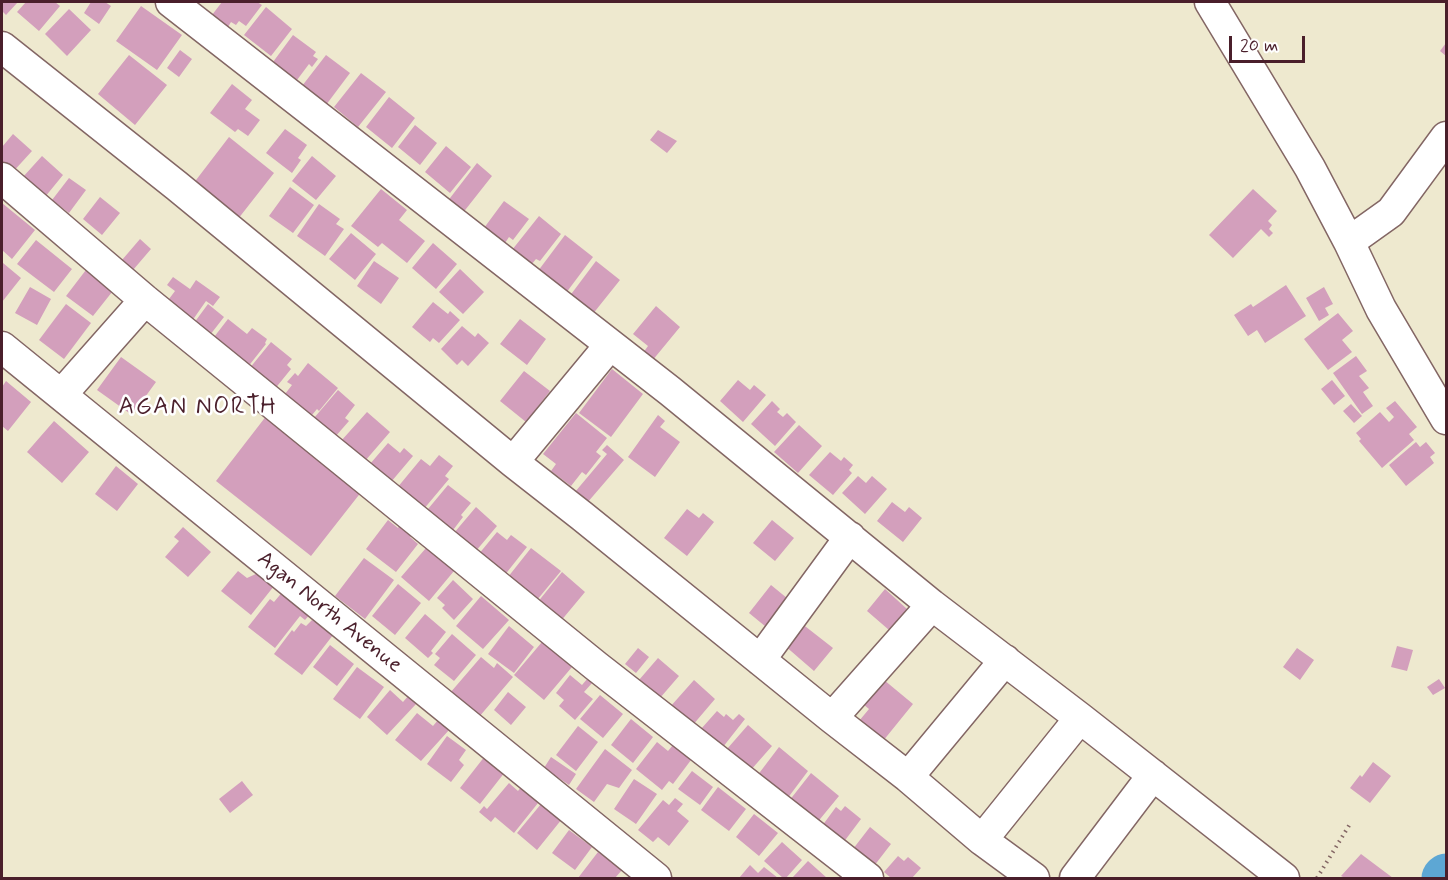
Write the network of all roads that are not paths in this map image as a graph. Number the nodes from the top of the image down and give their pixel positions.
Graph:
1 (171, 2) edge
2 (1210, 2) edge
3 (2, 47) edge
4 (1446, 136) edge
5 (2, 178) edge
6 (1349, 242) junction
7 (145, 300) junction
8 (610, 345) junction
9 (2, 346) edge
10 (61, 395) junction
11 (1446, 419) edge
12 (513, 462) junction
13 (850, 537) junction
14 (932, 605) junction
15 (760, 660) junction
16 (1005, 660) junction
17 (832, 718) junction
18 (1080, 718) junction
19 (1153, 775) junction
20 (908, 777) junction
21 (982, 840) junction
22 (656, 879) edge
23 (868, 879) edge
24 (1034, 879) edge
25 (1075, 879) edge
26 (1284, 879) edge

1 - 8 street
2 - 6 street
3 - 12 street
4 - 6 street
5 - 7 street
6 - 11 street
7 - 10 street
7 - 23 street
8 - 12 street
8 - 13 street
9 - 10 street, Agan North Avenue
10 - 22 street, Agan North Avenue
12 - 15 street
13 - 14 street
13 - 15 street
14 - 16 street
14 - 17 street
15 - 17 street
16 - 18 street
16 - 20 street
17 - 20 street
18 - 19 street
18 - 21 street
19 - 25 street
19 - 26 street
20 - 21 street
21 - 24 street

